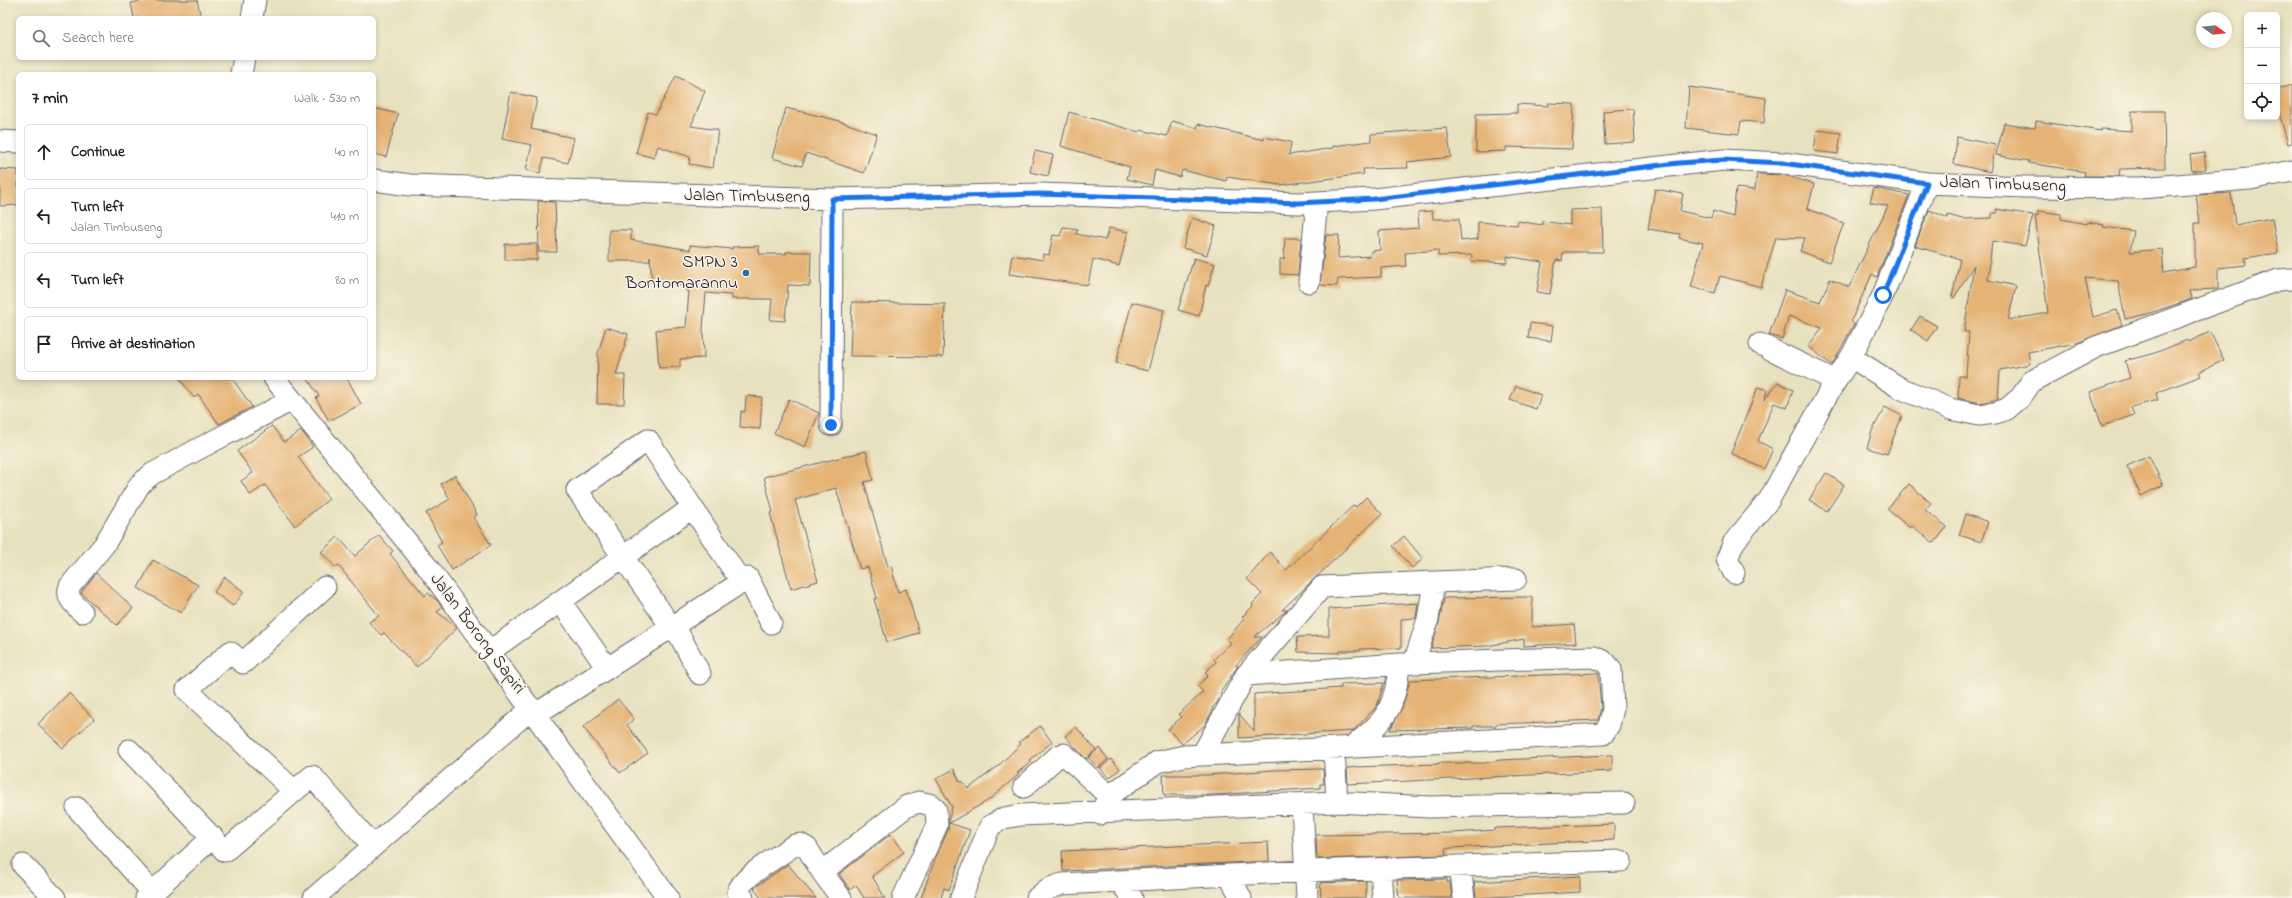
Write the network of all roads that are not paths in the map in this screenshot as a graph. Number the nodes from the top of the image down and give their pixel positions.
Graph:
1 (255, 0) edge
2 (252, 16) edge
3 (244, 60) edge
4 (240, 72) edge
5 (0, 141) edge
6 (16, 142) edge
7 (2292, 170) edge
8 (376, 180) edge
9 (1927, 183) junction
10 (832, 199) junction
11 (1317, 202) junction
12 (2292, 279) edge
13 (1309, 282) dead end
14 (1760, 344) dead end
15 (1851, 357) junction
16 (276, 380) edge
17 (1836, 381) junction
18 (292, 400) junction
19 (831, 425) dead end
20 (692, 508) junction
21 (624, 556) junction
22 (734, 571) dead end
23 (1734, 573) dead end
24 (1516, 579) dead end
25 (1434, 582) junction
26 (325, 587) dead end
27 (560, 601) junction
28 (82, 612) dead end
29 (670, 621) junction
30 (771, 623) dead end
31 (490, 651) junction
32 (602, 661) dead end
33 (1406, 663) junction
34 (700, 674) dead end
35 (1246, 675) junction
36 (534, 711) junction
37 (1342, 748) junction
38 (129, 750) dead end
39 (1202, 755) junction
40 (1024, 787) dead end
41 (294, 791) junction
42 (1336, 802) junction
43 (1624, 803) dead end
44 (1105, 805) junction
45 (1302, 805) junction
46 (77, 808) dead end
47 (213, 837) junction
48 (373, 846) junction
49 (1621, 861) dead end
50 (23, 865) dead end
51 (1460, 866) junction
52 (1381, 869) junction
53 (1305, 871) junction
54 (822, 872) junction
55 (1229, 875) junction
56 (1120, 881) junction
57 (149, 895) edge
58 (55, 898) edge
59 (314, 898) edge
60 (668, 898) edge
61 (743, 898) edge
62 (841, 898) edge
63 (903, 898) edge
64 (961, 898) edge
65 (1037, 898) edge
66 (1132, 898) edge
67 (1241, 898) edge
68 (1307, 898) edge
69 (1383, 898) edge
70 (1464, 898) edge

1 - 2 street
3 - 4 street
5 - 6 street
7 - 9 street, Jalan Timbuseng
8 - 10 street, Jalan Timbuseng
9 - 11 street, Jalan Timbuseng
9 - 15 street
10 - 11 street, Jalan Timbuseng
10 - 19 street
11 - 13 street
12 - 15 street
14 - 17 street
15 - 17 street
16 - 18 street, Jalan Borong Sapiri
17 - 23 street
18 - 28 street
18 - 31 street, Jalan Borong Sapiri
20 - 21 street
20 - 21 street
20 - 22 street
21 - 27 street
21 - 29 street
24 - 25 street
25 - 33 street
25 - 35 street
26 - 41 street
27 - 31 street
27 - 32 street
29 - 30 street
29 - 34 street
29 - 36 street
31 - 36 street, Jalan Borong Sapiri
33 - 35 street
33 - 37 street
33 - 37 street
35 - 39 street
36 - 48 street
36 - 60 street, Jalan Borong Sapiri
37 - 39 street
37 - 42 street
38 - 47 street
39 - 44 street
40 - 44 street
41 - 47 street
41 - 48 street
42 - 43 street
42 - 45 street
44 - 45 street
44 - 64 street
45 - 53 street
46 - 57 street
47 - 57 street
48 - 59 street
49 - 51 street
50 - 58 street
51 - 52 street
51 - 70 street
52 - 53 street
52 - 69 street
53 - 55 street
53 - 68 street
54 - 61 street
54 - 62 street
54 - 63 street
55 - 56 street
55 - 67 street
56 - 65 street
56 - 66 street

